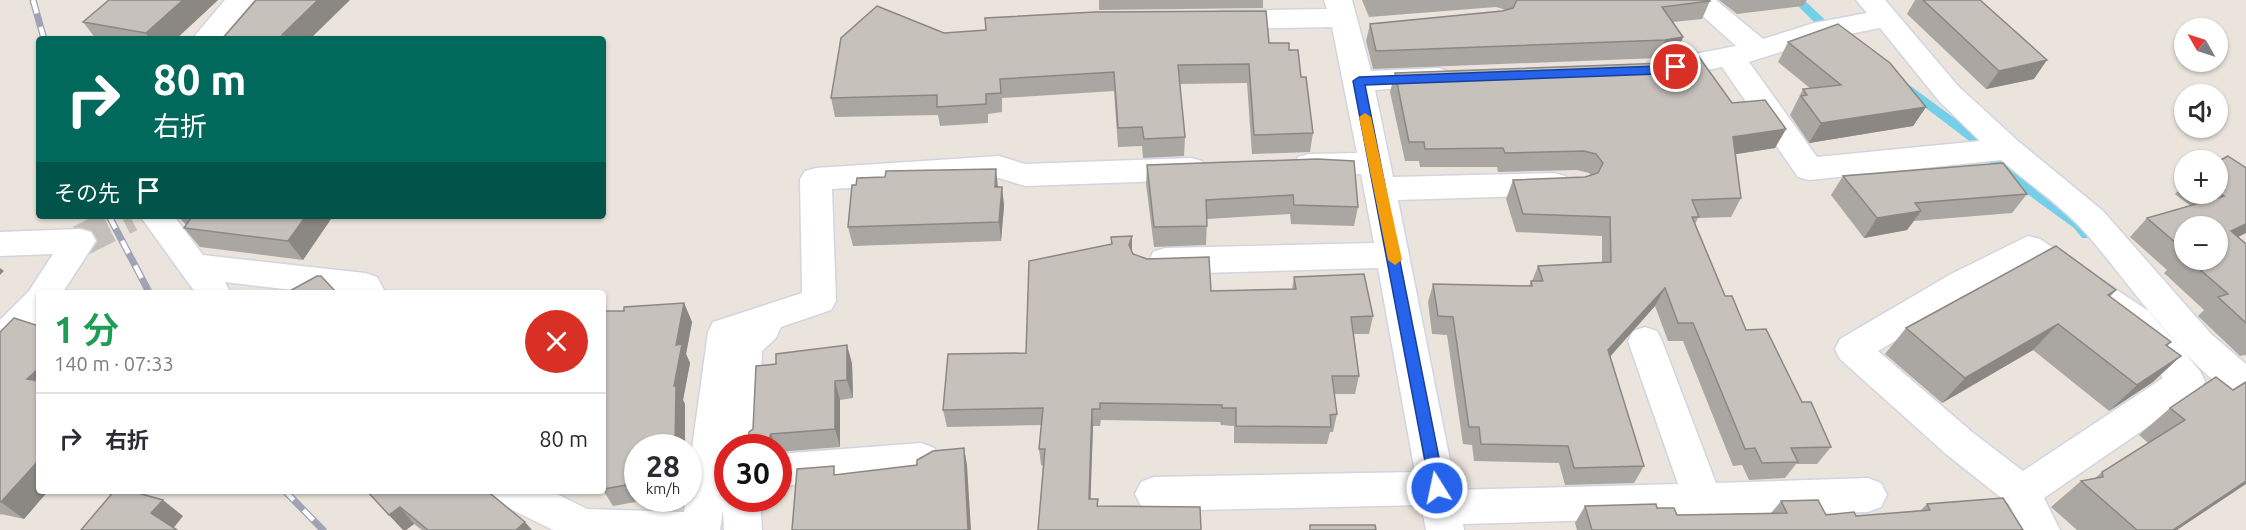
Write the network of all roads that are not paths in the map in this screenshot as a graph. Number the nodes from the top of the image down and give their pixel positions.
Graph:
1 (240, 0) edge
2 (1699, 0) edge
3 (1878, 9) edge
4 (1350, 19) edge
5 (1193, 20) edge
6 (209, 36) edge
7 (1758, 51) junction
8 (1730, 57) junction
9 (1634, 71) edge
10 (1467, 77) edge
11 (1359, 81) junction
12 (2000, 149) junction
13 (1280, 166) edge
14 (1222, 168) edge
15 (1376, 176) junction
16 (1577, 183) edge
17 (158, 219) edge
18 (0, 244) edge
19 (1394, 255) junction
20 (1147, 262) edge
21 (193, 266) junction
22 (46, 290) edge
23 (211, 290) edge
24 (367, 290) edge
25 (36, 304) edge
26 (2158, 312) junction
27 (779, 314) junction
28 (1645, 341) dead end
29 (0, 344) edge
30 (2246, 385) edge
31 (740, 434) edge
32 (921, 459) edge
33 (792, 469) edge
34 (2022, 492) junction
35 (517, 494) edge
36 (1154, 494) dead end
37 (1868, 495) dead end
38 (1702, 500) junction
39 (1441, 509) edge
40 (742, 512) edge
41 (691, 530) edge
42 (701, 530) edge
43 (743, 530) edge
44 (2041, 530) edge

1 - 6 street
2 - 7 street
3 - 7 street
3 - 12 street
4 - 5 street
4 - 11 street
7 - 8 street
8 - 9 street
8 - 12 street
10 - 11 street
11 - 15 street
12 - 26 street
13 - 15 street
14 - 27 street
15 - 16 street
15 - 19 street
17 - 21 street
18 - 22 street
19 - 20 street
19 - 39 street
21 - 23 street
21 - 24 street
25 - 29 street
26 - 30 street
26 - 34 street
26 - 34 street
27 - 31 street
27 - 42 street
28 - 38 street
32 - 33 street
34 - 44 street
35 - 41 street
36 - 39 street
37 - 38 street
38 - 39 street
40 - 43 street

